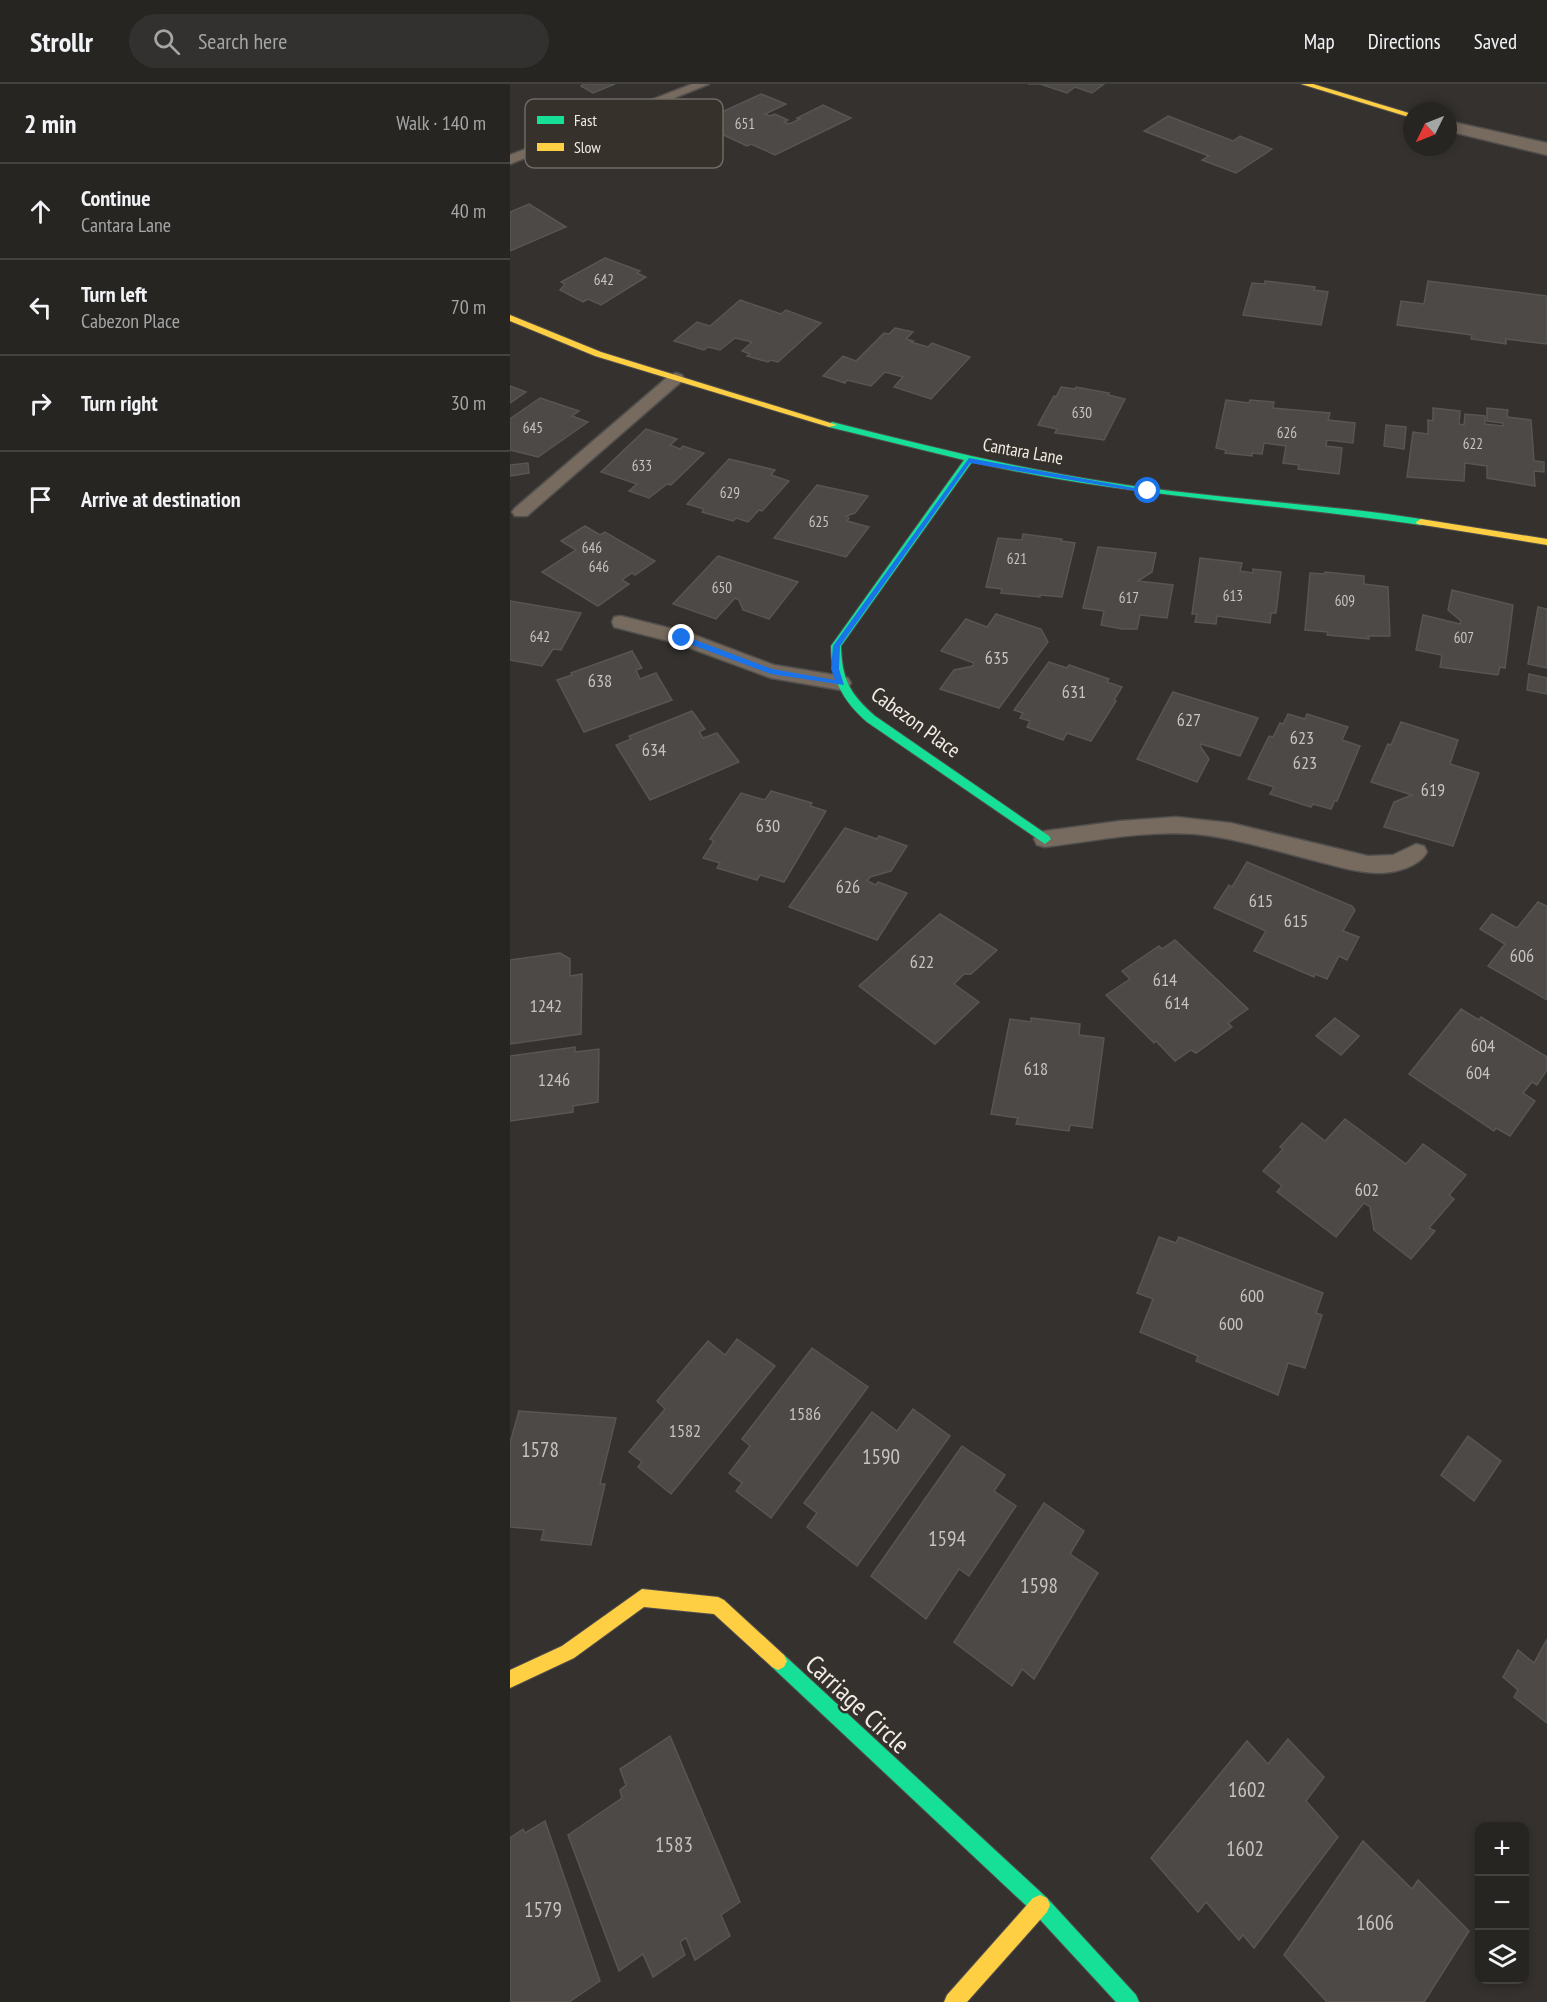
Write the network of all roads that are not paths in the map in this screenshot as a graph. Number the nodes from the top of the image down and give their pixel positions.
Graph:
1 (703, 84) edge
2 (1305, 84) edge
3 (665, 99) edge
4 (1403, 113) edge
5 (1457, 128) edge
6 (1547, 149) edge
7 (525, 154) edge
8 (510, 160) edge
9 (510, 318) edge
10 (676, 378) junction
11 (969, 460) junction
12 (521, 512) dead end
13 (1547, 542) edge
14 (621, 622) dead end
15 (841, 683) junction
16 (1045, 839) joint
17 (1416, 852) dead end
18 (510, 1679) edge
19 (1040, 1905) junction
20 (954, 2002) edge
21 (1129, 2002) edge

1 - 3 lane
2 - 4 street
5 - 6 street
7 - 8 lane
9 - 10 street, Cantara Lane
10 - 11 street, Cantara Lane
10 - 12 lane
11 - 13 street, Cantara Lane
11 - 15 street, Cabezon Place
14 - 15 lane
15 - 16 street, Cabezon Place
16 - 17 lane
18 - 19 street, Carriage Circle
19 - 20 street
19 - 21 street, Carriage Circle

